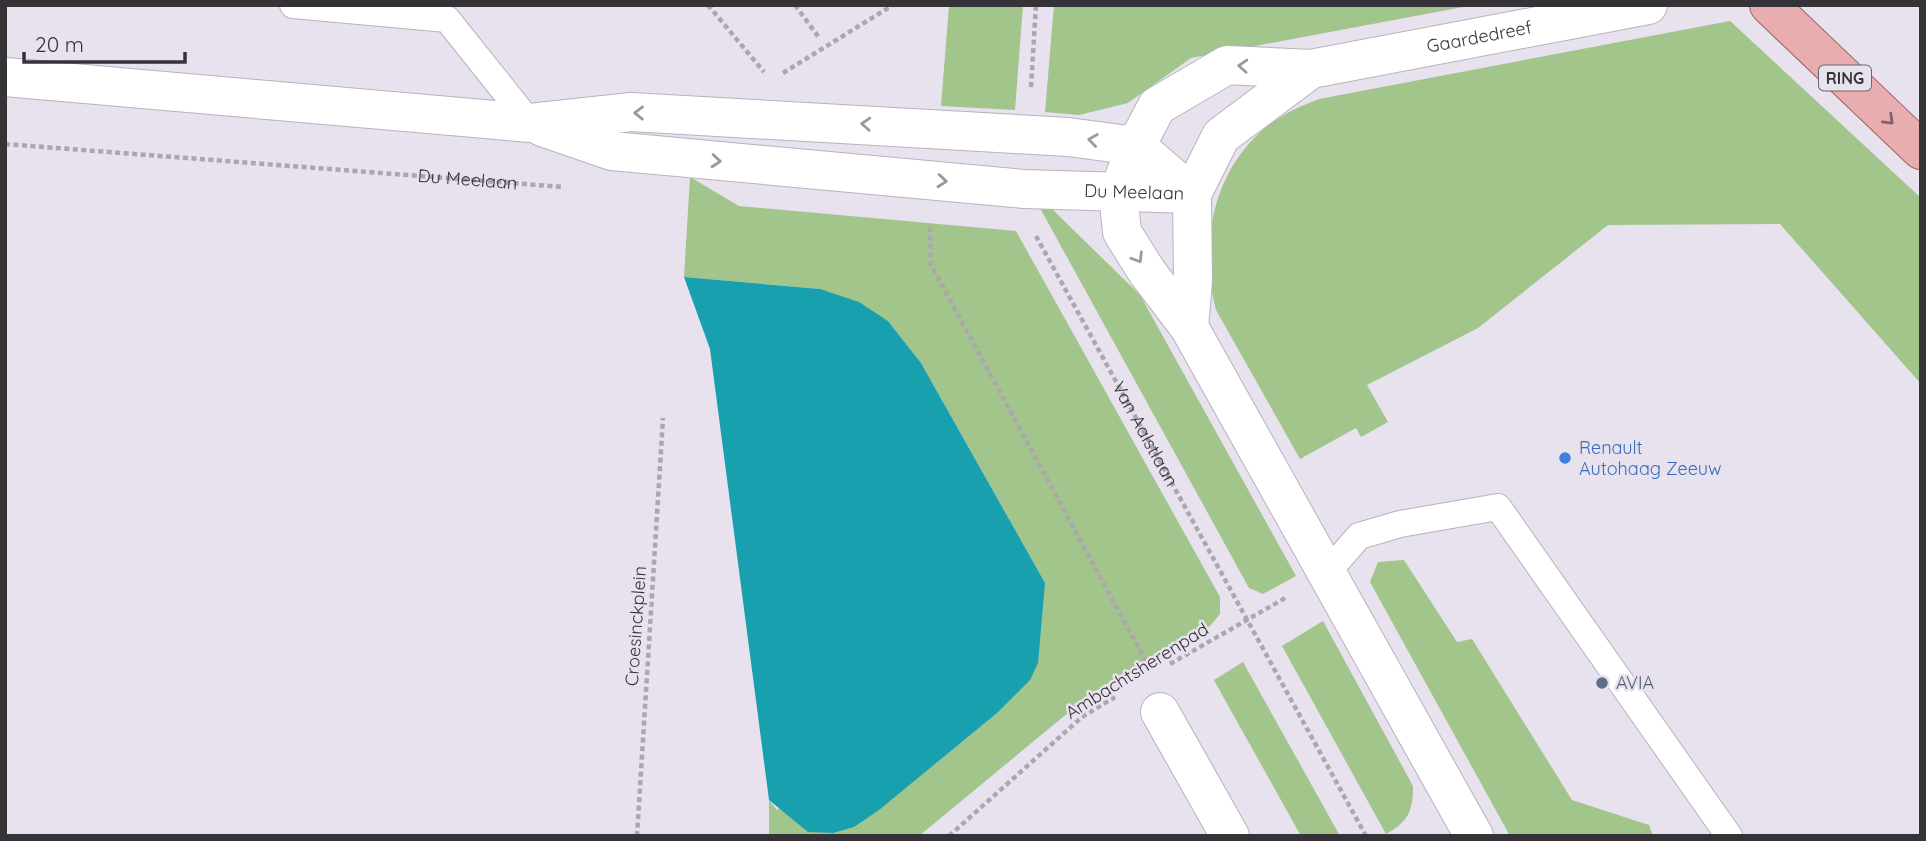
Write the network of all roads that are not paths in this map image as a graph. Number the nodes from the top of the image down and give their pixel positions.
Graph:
1 (293, 5) edge
2 (1648, 5) edge
3 (1769, 5) edge
4 (1311, 69) junction
5 (5, 77) edge
6 (530, 123) junction
7 (1136, 146) junction
8 (1921, 150) edge
9 (1118, 194) junction
10 (1192, 194) junction
11 (1189, 327) junction
12 (1326, 574) junction
13 (1160, 712) dead end
14 (1468, 833) edge
15 (1230, 836) edge
16 (1729, 836) edge

1 - 6 lane
2 - 4 street, Gaardedreef
3 -> 8 main road, RING
4 -> 7 street, Gaardedreef
4 - 10 street, Gaardedreef
5 - 6 street, Du Meelaan
7 -> 6 street, Du Meelaan
6 -> 9 street, Du Meelaan
7 - 9 street
7 - 10 street, Du Meelaan
9 - 10 street, Du Meelaan
9 -> 11 street
10 - 11 street
11 - 12 street
12 - 14 street
12 - 16 lane
13 - 15 street

